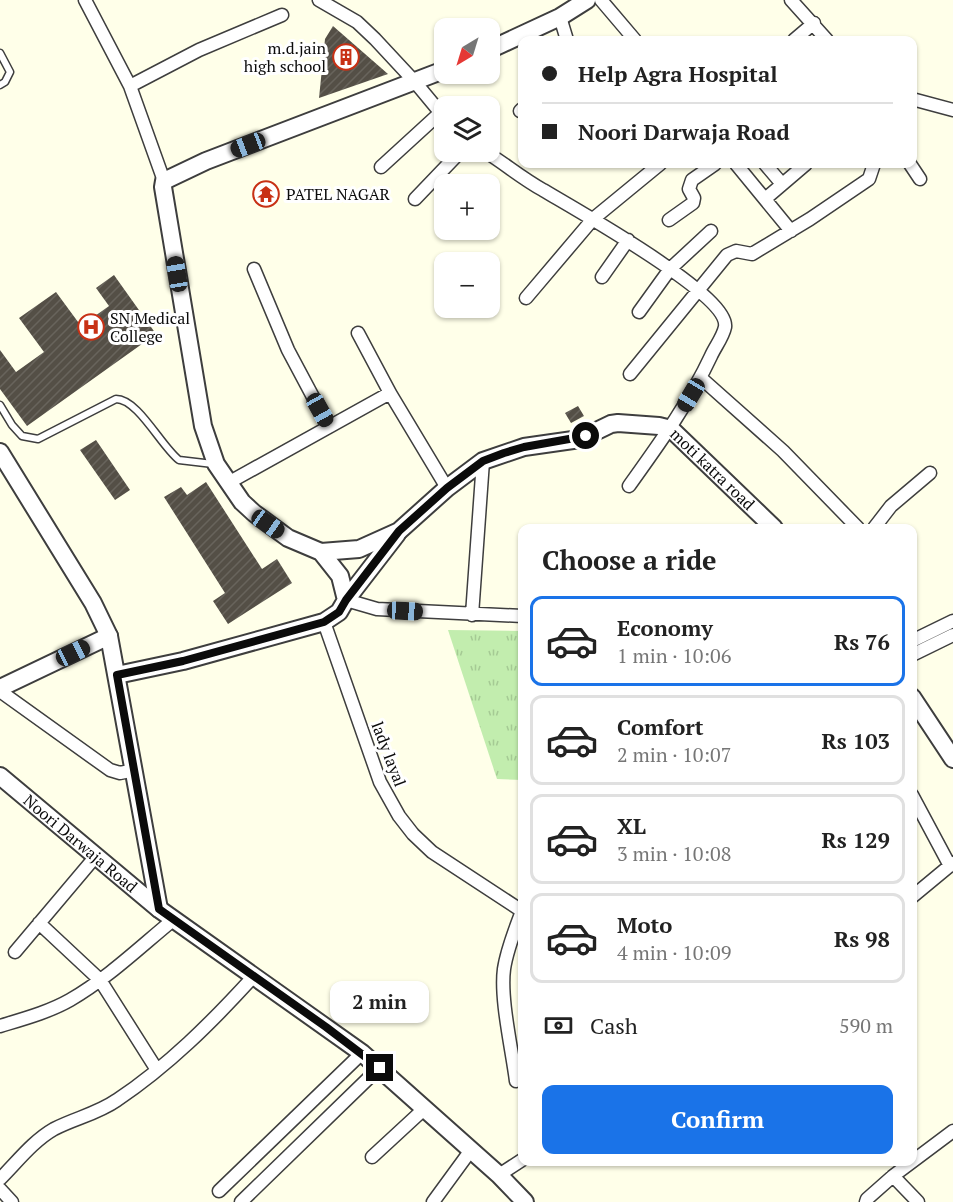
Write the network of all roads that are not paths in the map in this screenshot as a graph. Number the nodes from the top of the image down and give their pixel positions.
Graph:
1 (85, 0) edge
2 (319, 0) edge
3 (601, 0) edge
4 (791, 0) edge
5 (584, 1) edge
6 (282, 15) dead end
7 (560, 17) junction
8 (814, 23) junction
9 (519, 36) edge
10 (566, 36) edge
11 (632, 36) edge
12 (799, 36) edge
13 (824, 36) edge
14 (518, 37) edge
15 (500, 45) edge
16 (0, 53) edge
17 (434, 74) edge
18 (415, 82) junction
19 (0, 86) edge
20 (130, 86) junction
21 (917, 100) edge
22 (434, 105) edge
23 (949, 108) edge
24 (434, 122) edge
25 (500, 161) edge
26 (450, 162) edge
27 (381, 168) dead end
28 (655, 168) edge
29 (709, 168) edge
30 (739, 168) edge
31 (768, 168) edge
32 (801, 168) edge
33 (873, 168) edge
34 (913, 168) edge
35 (920, 179) dead end
36 (164, 182) junction
37 (782, 184) junction
38 (415, 199) dead end
39 (765, 199) junction
40 (593, 219) junction
41 (669, 220) dead end
42 (711, 231) dead end
43 (791, 231) junction
44 (627, 240) junction
45 (254, 269) dead end
46 (670, 269) junction
47 (602, 277) dead end
48 (698, 291) junction
49 (526, 298) dead end
50 (639, 312) dead end
51 (358, 333) dead end
52 (630, 374) dead end
53 (700, 378) junction
54 (390, 393) junction
55 (0, 405) edge
56 (329, 427) junction
57 (671, 429) junction
58 (0, 452) edge
59 (483, 461) junction
60 (216, 464) junction
61 (930, 473) dead end
62 (228, 483) junction
63 (629, 486) dead end
64 (447, 488) junction
65 (770, 524) edge
66 (854, 524) edge
67 (877, 524) edge
68 (399, 531) junction
69 (321, 552) junction
70 (346, 600) junction
71 (472, 615) junction
72 (518, 616) edge
73 (953, 621) edge
74 (324, 622) junction
75 (953, 635) edge
76 (109, 636) junction
77 (917, 639) edge
78 (917, 653) edge
79 (117, 675) junction
80 (0, 689) edge
81 (917, 704) edge
82 (953, 759) edge
83 (135, 770) junction
84 (0, 776) edge
85 (917, 804) edge
86 (96, 856) junction
87 (952, 865) edge
88 (917, 893) edge
89 (518, 908) edge
90 (159, 909) junction
91 (173, 920) junction
92 (39, 922) junction
93 (518, 922) edge
94 (15, 952) dead end
95 (254, 977) junction
96 (100, 980) junction
97 (0, 1026) edge
98 (362, 1053) junction
99 (380, 1068) junction
100 (157, 1070) junction
101 (516, 1081) dead end
102 (423, 1109) junction
103 (953, 1131) edge
104 (471, 1150) junction
105 (372, 1157) dead end
106 (917, 1158) edge
107 (518, 1163) edge
108 (906, 1166) edge
109 (499, 1175) junction
110 (893, 1176) junction
111 (0, 1179) edge
112 (0, 1189) edge
113 (219, 1191) dead end
114 (12, 1202) edge
115 (241, 1202) edge
116 (433, 1202) edge
117 (525, 1202) edge
118 (866, 1202) edge
119 (918, 1202) edge

1 - 20 street
2 - 18 street
3 - 11 street
4 - 8 street
5 - 7 street
6 - 20 street
7 - 9 street
7 - 10 street
8 - 12 street
8 - 13 street
14 - 15 street
16 - 19 lane
17 - 18 street
18 - 22 street
18 - 36 street
20 - 36 street
21 - 23 street
24 - 27 street
25 - 40 street
26 - 38 street
28 - 40 street
29 - 41 street
30 - 39 street
31 - 37 street
32 - 37 street
33 - 43 street
34 - 35 street
36 - 60 street
37 - 39 street
39 - 43 street
40 - 44 street
40 - 49 street
42 - 46 street
43 - 48 street
44 - 46 street
44 - 47 street
45 - 56 street
46 - 48 street
46 - 50 street
48 - 52 street
48 - 53 street
51 - 54 street
53 - 57 street
53 - 66 street
54 - 56 street
54 - 64 street
55 - 60 lane
56 - 62 street
57 - 59 street, moti katra road
57 - 63 street
57 - 65 street, moti katra road
58 - 76 street
59 - 64 street, moti katra road
59 - 71 street
60 - 62 street
61 - 67 street
62 - 69 street
64 - 68 street, moti katra road
68 - 69 street, moti katra road
68 - 70 street
69 - 70 street
70 - 71 street
70 - 74 street
71 - 72 street
73 - 77 street
74 - 79 street
74 - 89 street, lady layal
75 - 78 street
76 - 79 street
76 - 80 street
79 - 83 street
80 - 83 street
81 - 82 street
83 - 90 street
84 - 86 street, Noori Darwaja Road
85 - 87 street
86 - 90 street, Noori Darwaja Road
86 - 92 street
87 - 88 street
90 - 91 street, Noori Darwaja Road
91 - 95 street, Noori Darwaja Road
91 - 96 street
92 - 94 street
92 - 96 street
93 - 101 street
95 - 98 street, Noori Darwaja Road
95 - 100 street
96 - 97 street
96 - 100 street
98 - 99 street, Noori Darwaja Road
98 - 113 street
99 - 102 street, Noori Darwaja Road
99 - 115 street
100 - 111 street
102 - 104 street, Noori Darwaja Road
102 - 105 street
103 - 106 street
104 - 109 street, Noori Darwaja Road
104 - 116 street
107 - 109 street
108 - 110 street
109 - 117 street, Noori Darwaja Road
110 - 118 street
110 - 119 street
112 - 114 street

